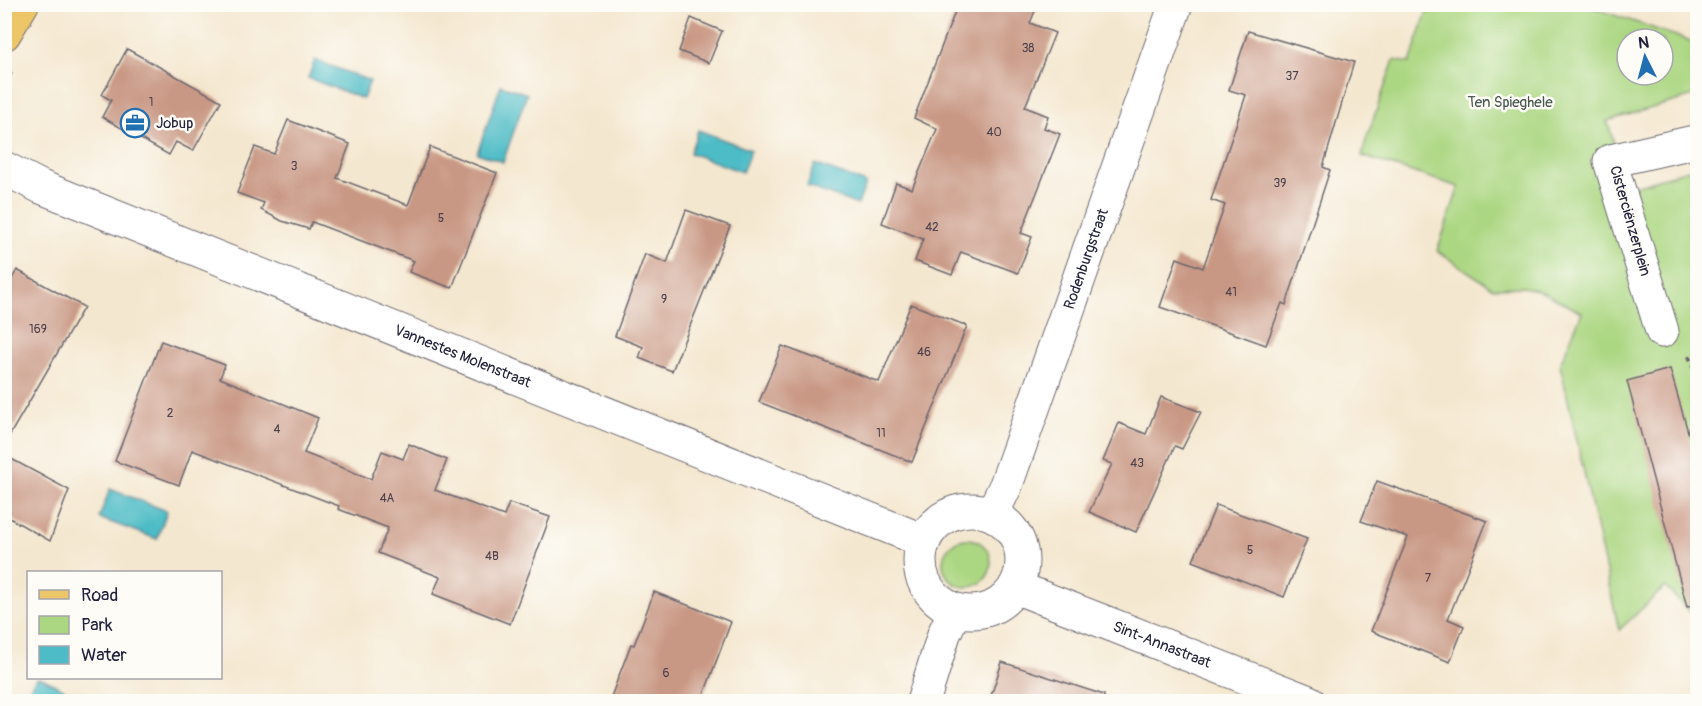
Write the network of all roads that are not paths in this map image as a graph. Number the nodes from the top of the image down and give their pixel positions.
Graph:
1 (22, 4) edge
2 (1176, 4) edge
3 (4, 34) edge
4 (1698, 141) edge
5 (4, 168) edge
6 (1662, 331) dead end
7 (992, 514) junction
8 (924, 541) junction
9 (1015, 587) junction
10 (955, 610) junction
11 (923, 702) edge
12 (1309, 702) edge

1 - 3 main road
2 - 7 street, Rodenburgstraat
4 - 6 street, Cisterciënzerplein
5 - 8 street, Vannestes Molenstraat
7 - 8 street
7 - 9 street
8 - 10 street
9 - 10 street
9 - 12 street, Sint-Annastraat
10 - 11 street

